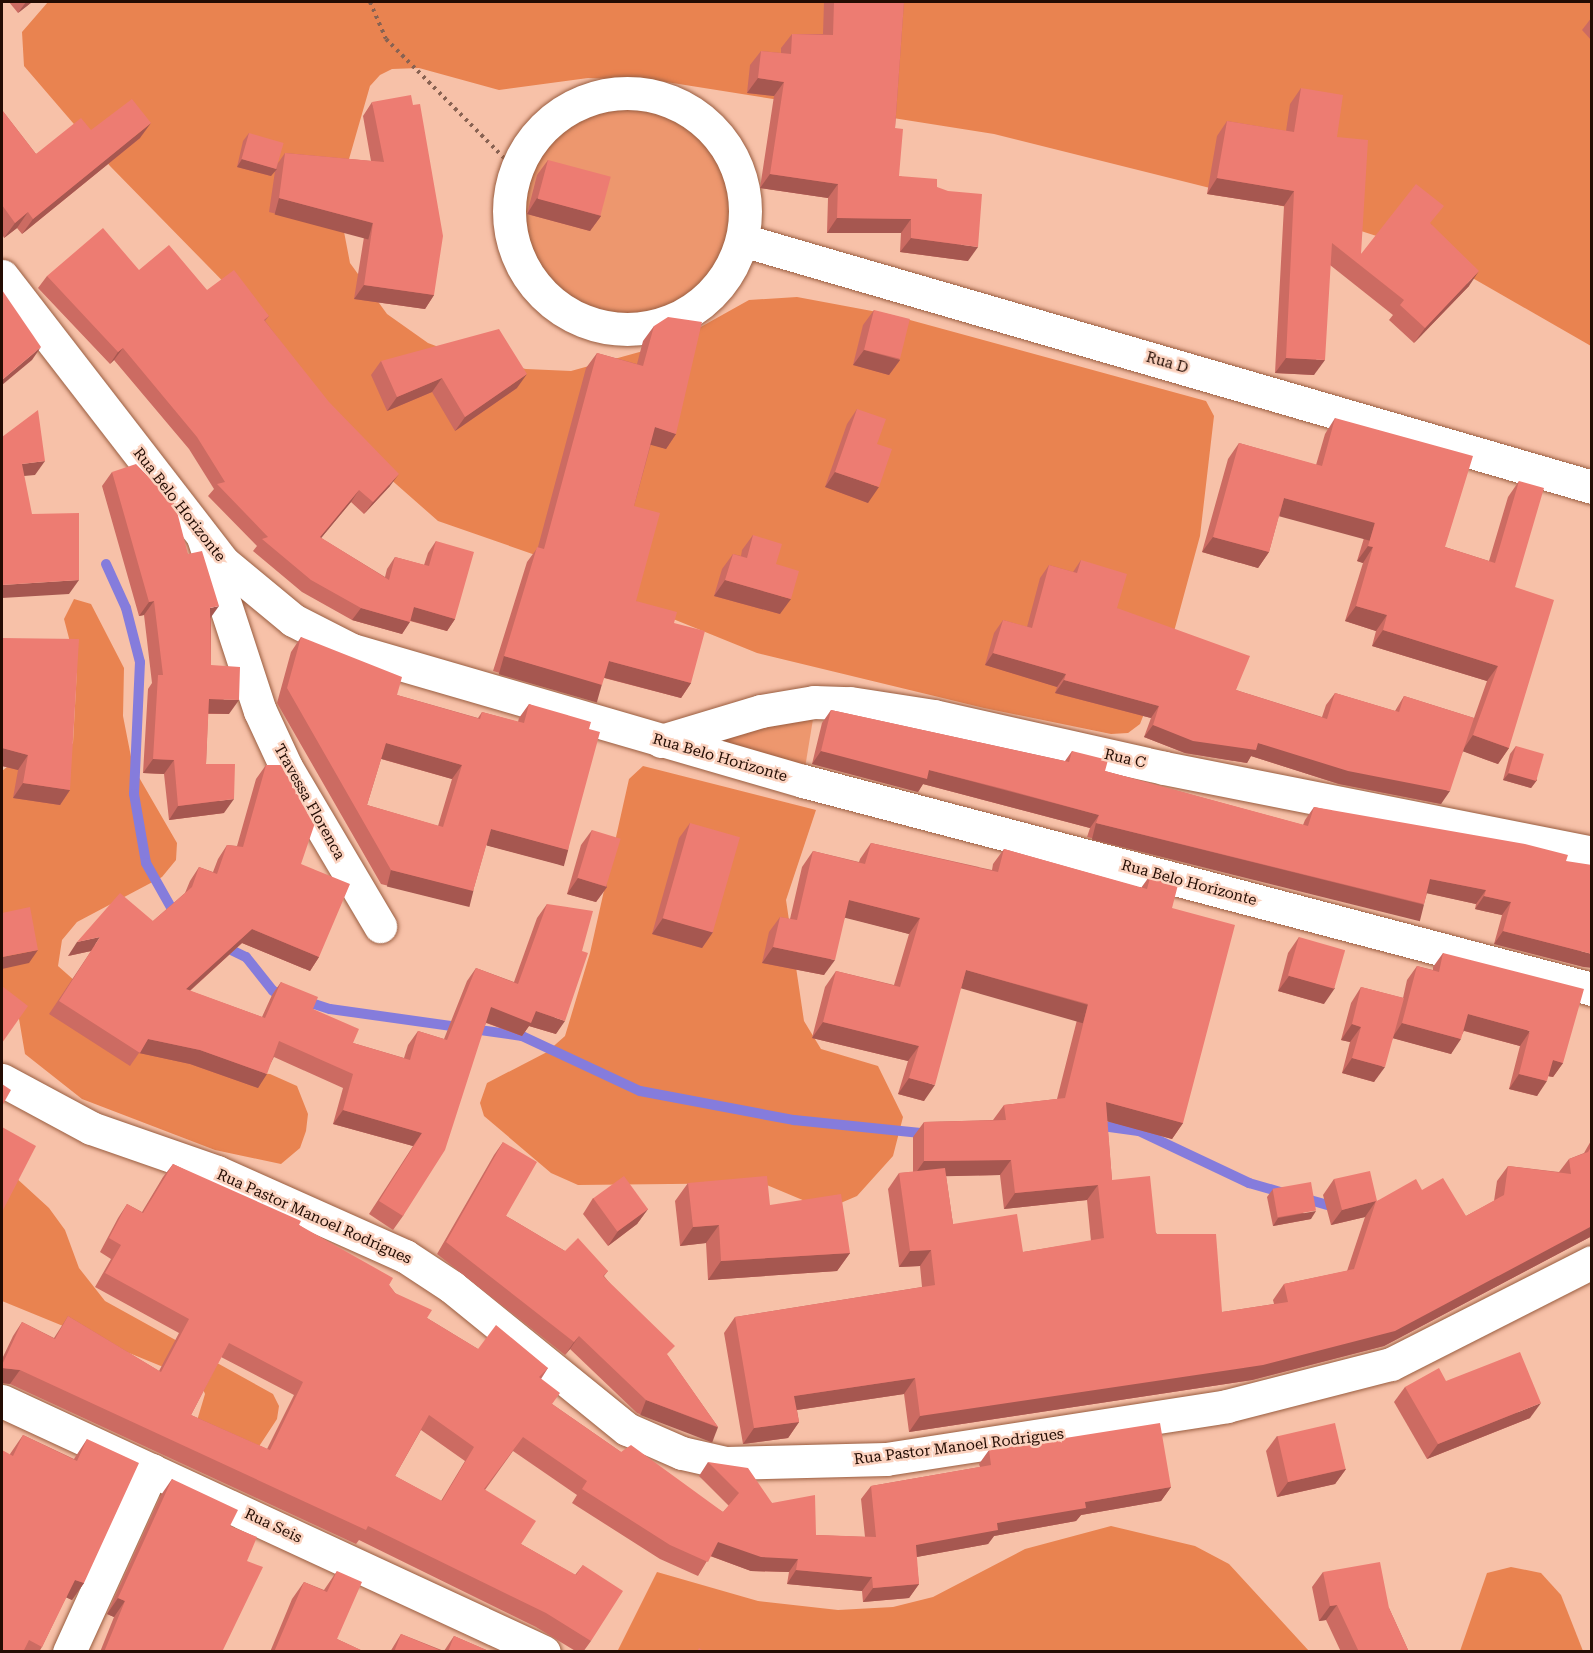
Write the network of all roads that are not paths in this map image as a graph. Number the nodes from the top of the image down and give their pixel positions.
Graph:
1 (742, 240) junction
2 (2, 276) edge
3 (1592, 487) edge
4 (203, 537) junction
5 (661, 741) junction
6 (1592, 853) edge
7 (380, 926) dead end
8 (1592, 989) edge
9 (2, 1080) edge
10 (1592, 1262) edge
11 (2, 1401) edge
12 (152, 1470) junction
13 (69, 1652) edge
14 (544, 1652) edge

1 - 1 street
1 - 3 street, Rua D
2 - 4 street, Rua Belo Horizonte
4 - 5 street, Rua Belo Horizonte
4 - 7 street, Travessa Florenca
5 - 6 street, Rua C
5 - 8 street, Rua Belo Horizonte
9 - 10 street, Rua Pastor Manoel Rodrigues
11 - 12 street, Rua Seis
12 - 13 street
12 - 14 street, Rua Seis

